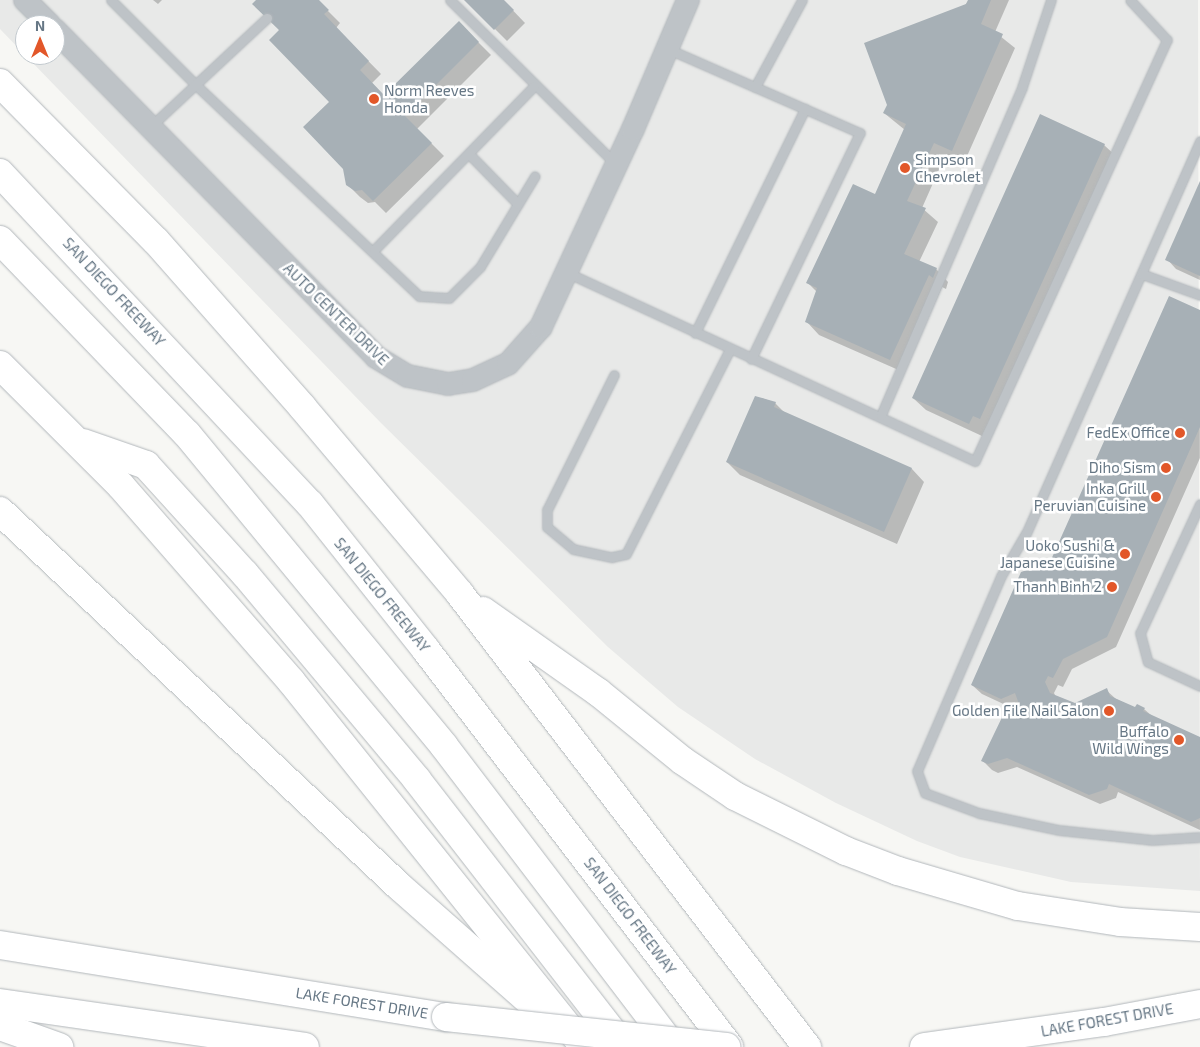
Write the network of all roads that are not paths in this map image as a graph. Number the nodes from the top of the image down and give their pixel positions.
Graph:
1 (25, 0) edge
2 (112, 0) edge
3 (450, 0) edge
4 (688, 0) edge
5 (802, 0) edge
6 (1051, 0) edge
7 (1130, 0) edge
8 (40, 15) edge
9 (267, 18) dead end
10 (65, 40) edge
11 (667, 49) junction
12 (0, 83) edge
13 (196, 86) junction
14 (534, 86) junction
15 (755, 87) junction
16 (805, 108) junction
17 (150, 127) junction
18 (1200, 141) edge
19 (468, 154) junction
20 (617, 165) junction
21 (0, 174) edge
22 (535, 176) dead end
23 (518, 204) junction
24 (0, 240) edge
25 (374, 250) junction
26 (568, 273) junction
27 (1142, 274) junction
28 (1200, 294) edge
29 (695, 333) junction
30 (730, 349) junction
31 (751, 360) junction
32 (0, 365) edge
33 (614, 375) dead end
34 (881, 415) junction
35 (77, 440) junction
36 (1200, 504) edge
37 (0, 510) edge
38 (460, 594) junction
39 (1200, 686) edge
40 (1200, 837) edge
41 (1200, 927) edge
42 (0, 945) edge
43 (0, 1003) edge
44 (1200, 1004) edge
45 (0, 1026) edge
46 (59, 1047) edge
47 (305, 1047) edge
48 (582, 1047) edge
49 (624, 1047) edge
50 (673, 1047) edge
51 (727, 1047) edge
52 (807, 1047) edge
53 (924, 1047) edge

1 - 8 street
2 - 13 lane
3 - 14 lane
4 - 11 street, AUTO CENTER DRIVE
5 - 15 lane
6 - 34 lane
7 - 34 lane
9 - 13 lane
10 - 17 street, AUTO CENTER DRIVE
11 - 15 lane
11 - 20 street, AUTO CENTER DRIVE
12 - 38 main road
13 - 17 lane
13 - 25 lane
14 - 19 lane
14 - 20 lane
15 - 16 lane
16 - 29 lane
16 - 31 lane
17 - 26 street, AUTO CENTER DRIVE
18 - 27 lane
19 - 23 lane
19 - 25 lane
20 - 26 street, AUTO CENTER DRIVE
21 - 51 main road, SAN DIEGO FREEWAY
22 - 23 lane
23 - 25 lane
24 - 50 main road
26 - 29 lane
27 - 28 lane
27 - 40 lane
29 - 30 lane
30 - 31 lane
30 - 33 lane
31 - 34 lane
32 - 35 main road
35 - 48 main road
35 - 49 main road
36 - 39 lane
37 - 48 main road
38 - 41 main road
38 - 52 main road
42 - 51 main road, LAKE FOREST DRIVE, bridge
43 - 47 main road
44 - 53 main road, LAKE FOREST DRIVE
45 - 46 main road

